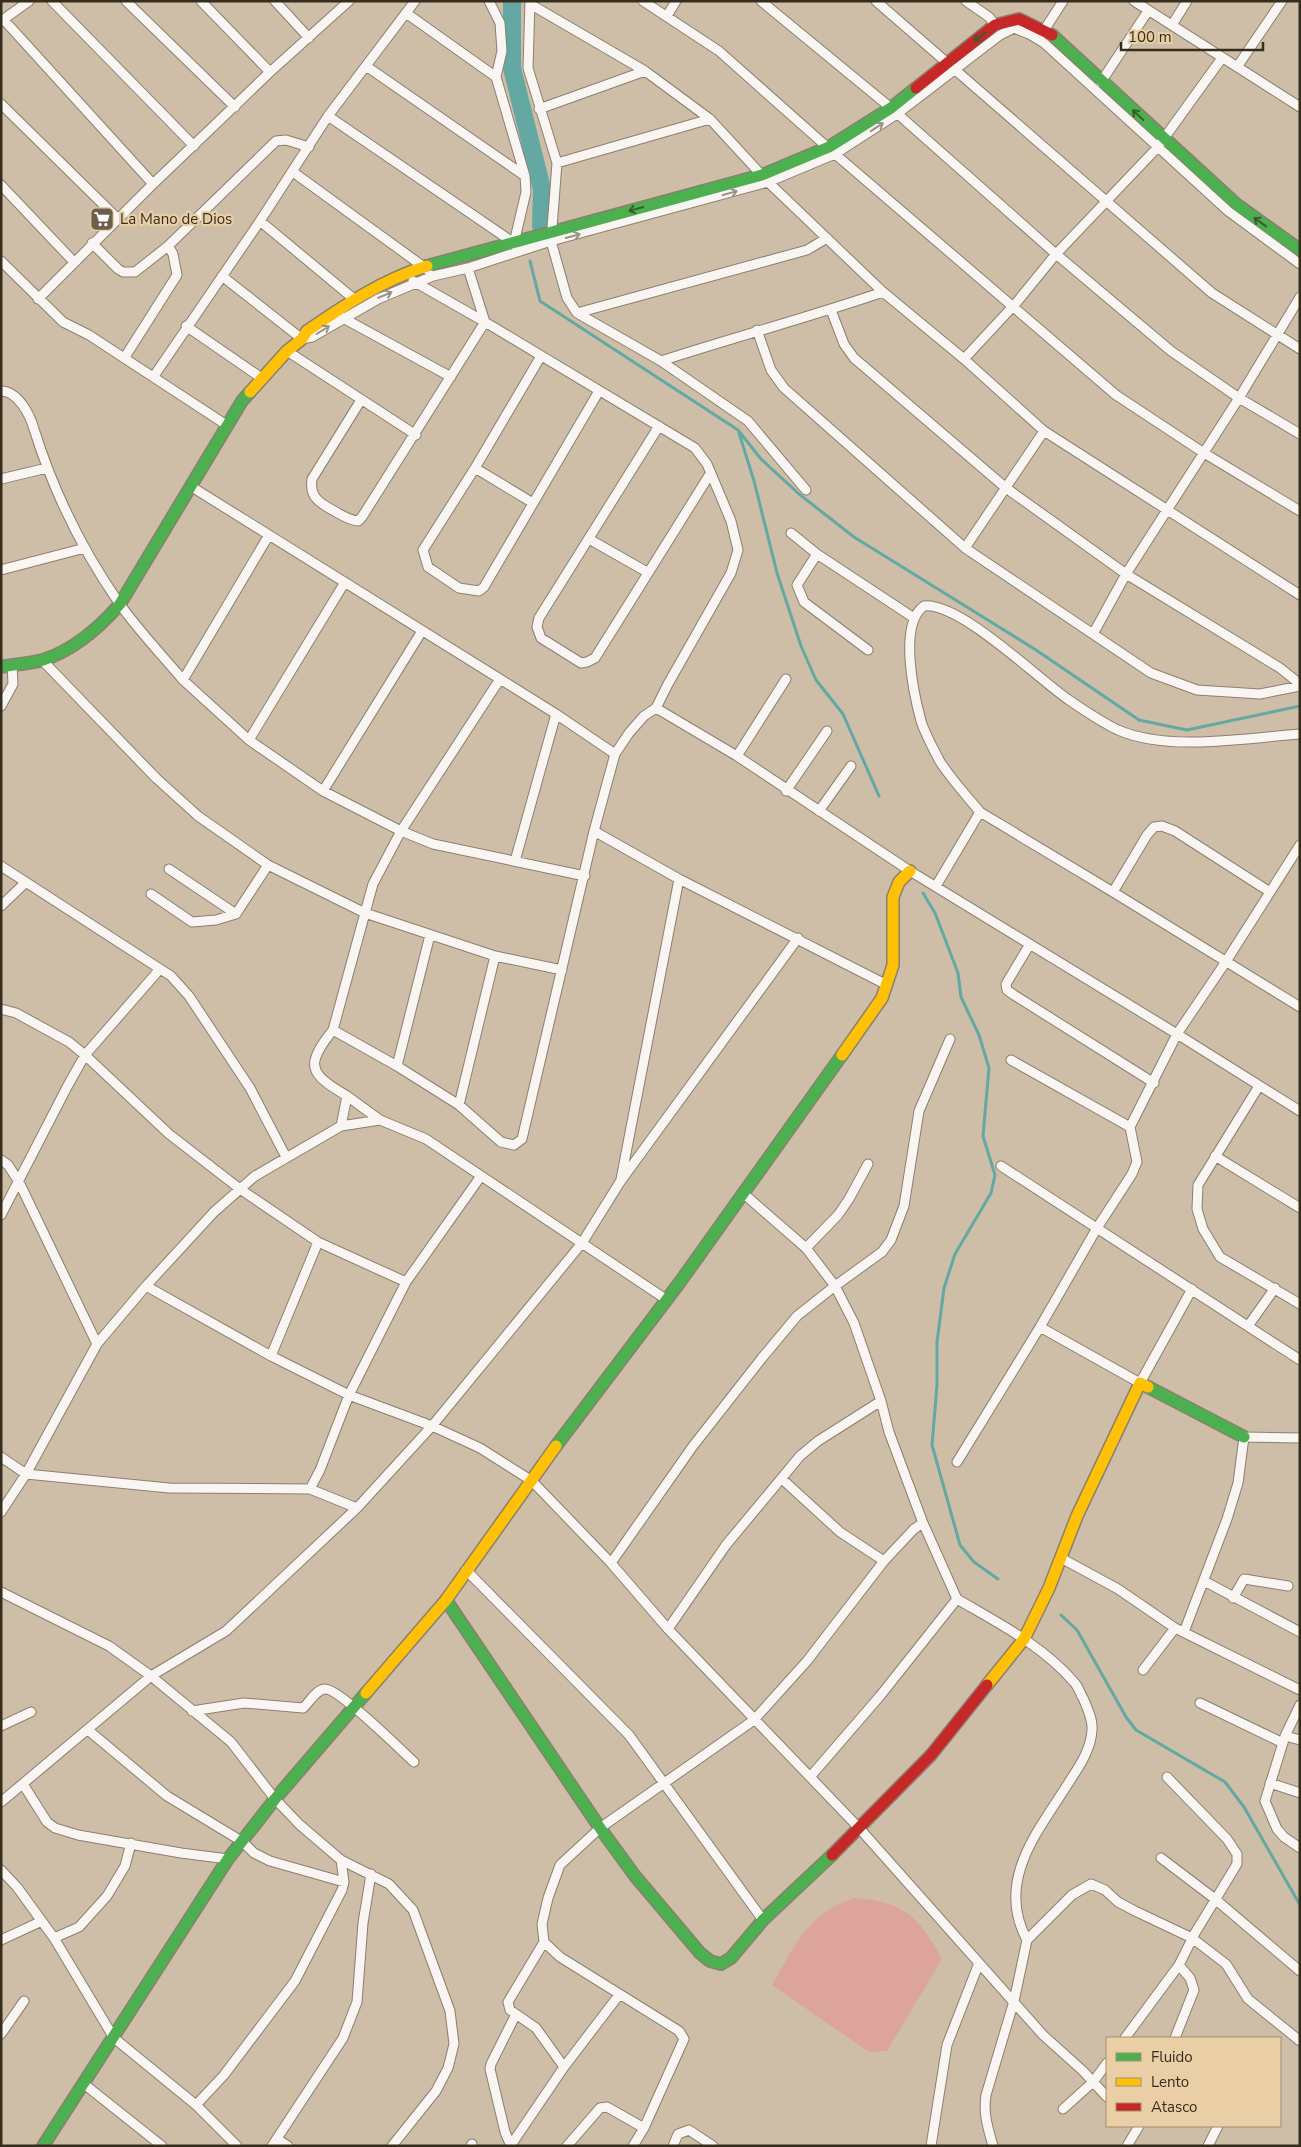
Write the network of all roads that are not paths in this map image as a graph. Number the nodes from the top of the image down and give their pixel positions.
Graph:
1 (29, 1) edge
2 (52, 1) edge
3 (126, 1) edge
4 (201, 1) edge
5 (275, 1) edge
6 (348, 1) edge
7 (415, 1) edge
8 (489, 1) edge
9 (643, 1) edge
10 (676, 1) edge
11 (761, 1) edge
12 (876, 1) edge
13 (966, 1) edge
14 (1063, 1) edge
15 (1134, 1) edge
16 (1187, 1) edge
17 (1282, 1) edge
18 (530, 2) edge
19 (1148, 11) junction
20 (406, 13) junction
21 (667, 16) junction
22 (2, 21) edge
23 (995, 25) junction
24 (1172, 25) junction
25 (1041, 34) junction
26 (309, 38) junction
27 (1222, 58) junction
28 (366, 66) junction
29 (1237, 66) junction
30 (952, 67) junction
31 (270, 72) junction
32 (645, 72) junction
33 (496, 77) junction
34 (1101, 82) junction
35 (1, 104) edge
36 (235, 107) junction
37 (1300, 107) edge
38 (539, 109) junction
39 (894, 111) junction
40 (328, 116) junction
41 (710, 119) junction
42 (1160, 143) junction
43 (194, 146) junction
44 (309, 147) junction
45 (832, 151) junction
46 (557, 163) junction
47 (292, 172) junction
48 (525, 176) junction
49 (765, 178) junction
50 (153, 184) junction
51 (1, 185) edge
52 (1106, 202) junction
53 (117, 218) junction
54 (260, 221) junction
55 (552, 236) junction
56 (827, 238) junction
57 (92, 243) junction
58 (168, 246) junction
59 (515, 247) junction
60 (1300, 250) edge
61 (1056, 254) junction
62 (1, 261) edge
63 (74, 262) junction
64 (1300, 264) edge
65 (424, 267) junction
66 (468, 268) junction
67 (222, 276) junction
68 (433, 276) junction
69 (411, 279) junction
70 (883, 292) junction
71 (1300, 297) edge
72 (354, 298) junction
73 (38, 299) junction
74 (1013, 306) junction
75 (831, 310) junction
76 (577, 313) junction
77 (340, 314) junction
78 (485, 322) junction
79 (186, 326) junction
80 (758, 330) junction
81 (1277, 334) junction
82 (302, 339) junction
83 (1300, 349) edge
84 (287, 351) junction
85 (541, 356) junction
86 (125, 357) junction
87 (964, 359) junction
88 (661, 361) junction
89 (154, 376) junction
90 (451, 377) junction
91 (263, 378) junction
92 (1, 391) edge
93 (599, 391) junction
94 (1239, 398) junction
95 (361, 400) junction
96 (228, 426) junction
97 (658, 426) junction
98 (1044, 431) junction
99 (1300, 434) edge
100 (416, 435) junction
101 (1204, 453) junction
102 (47, 468) junction
103 (475, 468) junction
104 (710, 474) junction
105 (1, 479) edge
106 (192, 487) junction
107 (1006, 488) junction
108 (806, 490) dead end
109 (534, 503) junction
110 (1300, 511) edge
111 (1167, 512) junction
112 (791, 532) dead end
113 (269, 535) junction
114 (589, 539) junction
115 (86, 548) junction
116 (965, 548) junction
117 (817, 554) junction
118 (1, 570) edge
119 (647, 572) junction
120 (1126, 574) junction
121 (345, 582) junction
122 (1300, 595) edge
123 (120, 604) junction
124 (914, 618) junction
125 (422, 631) junction
126 (1093, 634) junction
127 (868, 650) dead end
128 (42, 660) junction
129 (7, 666) edge
130 (500, 679) junction
131 (786, 679) dead end
132 (182, 680) junction
133 (1300, 685) edge
134 (1, 706) edge
135 (656, 708) junction
136 (556, 714) junction
137 (827, 732) dead end
138 (1300, 734) edge
139 (249, 740) junction
140 (615, 754) junction
141 (737, 756) junction
142 (850, 766) dead end
143 (322, 791) junction
144 (786, 791) junction
145 (819, 811) junction
146 (980, 812) junction
147 (401, 831) junction
148 (594, 831) junction
149 (1300, 844) edge
150 (515, 860) junction
151 (268, 865) junction
152 (1, 866) edge
153 (169, 869) dead end
154 (910, 871) junction
155 (585, 876) junction
156 (678, 879) junction
157 (26, 882) junction
158 (936, 886) junction
159 (1113, 892) junction
160 (1270, 892) junction
161 (151, 894) dead end
162 (1, 906) edge
163 (365, 913) junction
164 (236, 914) junction
165 (430, 935) junction
166 (798, 938) junction
167 (1030, 944) junction
168 (495, 956) junction
169 (1225, 963) junction
170 (160, 969) junction
171 (562, 970) junction
172 (887, 985) junction
173 (1300, 1007) edge
174 (1, 1008) edge
175 (333, 1030) junction
176 (1177, 1034) junction
177 (950, 1038) dead end
178 (86, 1055) junction
179 (1011, 1060) dead end
180 (397, 1066) junction
181 (1154, 1083) junction
182 (1259, 1086) junction
183 (348, 1096) junction
184 (459, 1105) junction
185 (1300, 1111) edge
186 (380, 1120) junction
187 (342, 1126) junction
188 (1130, 1127) junction
189 (1215, 1156) junction
190 (286, 1157) junction
191 (1, 1160) edge
192 (868, 1164) dead end
193 (1001, 1166) dead end
194 (481, 1176) junction
195 (19, 1182) junction
196 (620, 1182) junction
197 (240, 1189) junction
198 (744, 1194) junction
199 (1300, 1208) edge
200 (1, 1215) edge
201 (1097, 1228) junction
202 (318, 1242) junction
203 (582, 1243) junction
204 (806, 1248) junction
205 (406, 1282) junction
206 (146, 1286) junction
207 (835, 1286) junction
208 (1275, 1288) junction
209 (1192, 1289) junction
210 (667, 1300) junction
211 (1300, 1304) edge
212 (1248, 1326) junction
213 (1040, 1328) junction
214 (97, 1344) junction
215 (272, 1356) junction
216 (1300, 1360) edge
217 (1140, 1383) junction
218 (349, 1396) junction
219 (880, 1400) junction
220 (432, 1426) junction
221 (1244, 1437) junction
222 (1300, 1438) edge
223 (1, 1457) edge
224 (957, 1462) dead end
225 (26, 1474) junction
226 (782, 1479) junction
227 (532, 1481) junction
228 (310, 1489) junction
229 (357, 1508) junction
230 (1, 1512) edge
231 (923, 1523) junction
232 (1061, 1558) junction
233 (884, 1561) junction
234 (611, 1563) junction
235 (466, 1570) junction
236 (1204, 1581) junction
237 (1288, 1586) dead end
238 (1, 1592) edge
239 (1233, 1598) junction
240 (957, 1599) junction
241 (446, 1600) junction
242 (668, 1629) junction
243 (1179, 1630) junction
244 (1300, 1632) edge
245 (1024, 1639) junction
246 (1143, 1670) dead end
247 (152, 1676) junction
248 (1300, 1690) edge
249 (1200, 1703) dead end
250 (1300, 1705) edge
251 (354, 1707) junction
252 (192, 1711) junction
253 (31, 1712) dead end
254 (754, 1720) junction
255 (1, 1726) edge
256 (88, 1730) junction
257 (1284, 1739) junction
258 (1300, 1740) edge
259 (414, 1762) dead end
260 (810, 1777) junction
261 (1167, 1777) dead end
262 (1270, 1783) junction
263 (23, 1784) junction
264 (665, 1784) junction
265 (1300, 1793) edge
266 (275, 1799) junction
267 (1, 1802) edge
268 (600, 1828) junction
269 (860, 1829) junction
270 (243, 1842) junction
271 (131, 1843) junction
272 (1300, 1848) edge
273 (1161, 1858) dead end
274 (228, 1859) junction
275 (341, 1860) junction
276 (1, 1870) edge
277 (371, 1874) junction
278 (344, 1882) junction
279 (1215, 1899) junction
280 (763, 1920) junction
281 (42, 1922) junction
282 (54, 1938) junction
283 (1192, 1938) junction
284 (1, 1940) edge
285 (1027, 1940) junction
286 (544, 1942) junction
287 (979, 1963) junction
288 (1178, 1965) junction
289 (1300, 1971) edge
290 (619, 1995) junction
291 (24, 2000) dead end
292 (1014, 2001) junction
293 (516, 2014) junction
294 (1, 2034) edge
295 (1126, 2037) edge
296 (1175, 2037) edge
297 (114, 2038) junction
298 (1300, 2041) edge
299 (1106, 2064) edge
300 (564, 2067) junction
301 (1093, 2082) junction
302 (84, 2084) junction
303 (1106, 2096) edge
304 (196, 2105) junction
305 (1063, 2110) dead end
306 (1137, 2127) edge
307 (1218, 2127) edge
308 (644, 2128) junction
309 (274, 2143) edge
310 (43, 2146) edge
311 (162, 2146) edge
312 (237, 2146) edge
313 (288, 2146) edge
314 (392, 2146) edge
315 (511, 2146) edge
316 (567, 2146) edge
317 (633, 2146) edge
318 (673, 2146) edge
319 (713, 2146) edge
320 (931, 2146) edge
321 (993, 2146) edge
322 (1127, 2146) edge
323 (1208, 2146) edge

1 - 22 street
2 - 43 street
3 - 36 street
4 - 31 street
5 - 26 street
6 - 26 street
7 - 20 street
8 - 33 street
9 - 21 street
10 - 21 street
11 - 39 street
12 - 30 street
13 - 23 street
14 - 25 street
15 - 19 street
16 - 24 street
17 - 29 street
18 - 32 street
18 - 38 street
19 - 24 street
19 - 34 street
20 - 28 street
20 - 33 street
21 - 45 street
22 - 50 street
23 - 25 street
23 -> 30 street
24 - 27 street
25 - 30 street
25 - 34 street
25 - 42 street
26 - 31 street
27 - 29 street
27 - 42 street
28 - 40 street
28 - 48 street
29 - 37 street
30 - 39 street
30 - 52 street
31 - 36 street
32 - 38 street
32 - 41 street
33 - 48 street
42 -> 34 street
35 - 53 street
36 - 43 street
38 - 46 street
39 - 45 street
39 - 61 street
40 - 44 street
40 - 59 street
41 - 46 street
41 - 49 street
42 - 52 street
60 -> 42 street
42 - 64 street
43 - 50 street
44 - 47 street
44 - 58 street
45 - 49 street
45 - 74 street
46 - 55 street
47 - 54 street
47 - 65 street
48 - 59 street
49 - 55 street
49 - 56 street
50 - 53 street
51 - 63 street
52 - 61 street
52 - 81 street
53 - 57 street
54 - 67 street
54 - 72 street
55 - 59 street
55 - 76 street
56 - 70 street
56 - 76 street
57 - 58 street
57 - 63 street
58 - 86 street
59 - 65 street
59 - 66 street
61 - 74 street
61 - 94 street
62 - 73 street
63 - 73 street
65 - 68 street
65 - 69 street
66 - 68 street
66 - 78 street
67 - 79 street
67 - 82 street
68 - 69 street
69 - 72 street
77 -> 69 street
69 - 78 street
70 - 75 street
70 - 87 street
71 - 81 street
72 - 77 street
73 - 86 street
74 - 87 street
74 - 101 street
75 - 80 street
75 - 107 street
76 - 88 street
77 - 82 street
77 - 90 street
78 - 85 street
78 - 90 street
79 - 89 street
79 - 91 street
80 - 88 street
80 - 116 street
81 - 83 street
81 - 94 street
82 - 84 street
84 - 91 street
84 - 95 street
85 - 93 street
85 - 103 street
86 - 89 street
87 - 98 street
88 - 108 street
89 - 96 street
90 - 100 street
91 - 96 street
92 - 102 street
93 - 97 street
93 - 109 street
94 - 99 street
94 - 101 street
95 - 100 street
95 - 100 street
96 - 106 street
97 - 104 street
97 - 114 street
98 - 107 street
98 - 111 street
101 - 110 street
101 - 111 street
102 - 105 street
102 - 115 street
103 - 109 street
103 - 109 street
104 - 119 street
104 - 135 street
106 - 113 street
106 - 123 street
107 - 116 street
107 - 120 street
111 - 120 street
111 - 122 street
112 - 117 street
113 - 121 street
113 - 132 street
114 - 119 street
114 - 119 street
115 - 118 street
115 - 123 street
116 - 126 street
117 - 124 street
117 - 127 street
120 - 126 street
120 - 133 street
121 - 125 street
121 - 139 street
123 - 128 street
123 - 132 street
124 - 138 street
124 - 146 street
125 - 130 street
125 - 143 street
126 - 133 street
128 - 129 street
128 - 151 street
129 - 134 street
130 - 136 street
130 - 147 street
131 - 141 street
132 - 139 street
135 - 140 street
135 - 141 street
136 - 140 street
136 - 150 street
137 - 144 street
139 - 143 street
140 - 148 street
141 - 144 street
142 - 145 street
143 - 147 street
144 - 145 street
145 - 154 street
146 - 158 street
146 - 159 street
147 - 150 street
147 - 163 street
148 - 155 street
148 - 156 street
149 - 160 street
150 - 155 street
151 - 163 street
151 - 164 street
152 - 157 street
153 - 164 street
154 - 158 street
154 - 172 street
155 - 171 street
156 - 166 street
156 - 196 street
157 - 162 street
157 - 170 street
158 - 167 street
159 - 160 street
159 - 169 street
160 - 169 street
161 - 164 street
163 - 165 street
163 - 175 street
165 - 168 street
165 - 180 street
166 - 172 street
166 - 196 street
167 - 176 street
167 - 181 street
168 - 171 street
168 - 184 street
169 - 173 street
169 - 176 street
170 - 178 street
170 - 190 street
171 - 184 street
172 - 198 street
174 - 178 street
175 - 180 street
175 - 183 street
176 - 181 street
176 - 182 street
177 - 207 street
178 - 195 street
178 - 197 street
179 - 188 street
180 - 184 street
181 - 188 street
182 - 185 street
182 - 189 street
183 - 186 street
183 - 187 street
186 - 187 street
186 - 194 street
187 - 190 street
188 - 201 street
189 - 199 street
189 - 208 street
190 - 197 street
191 - 195 street
192 - 204 street
193 - 201 street
194 - 203 street
194 - 205 street
195 - 200 street
195 - 214 street
196 - 203 street
197 - 202 street
197 - 206 street
198 - 204 street
198 - 210 street
201 - 209 street
201 - 213 street
202 - 205 street
202 - 215 street
203 - 210 street
203 - 220 street
204 - 207 street
205 - 218 street
206 - 214 street
206 - 215 street
207 - 219 street
207 - 234 street
208 - 211 street
208 - 212 street
209 - 212 street
209 - 217 street
210 - 227 street
212 - 216 street
213 - 217 street
213 - 224 street
214 - 225 street
215 - 218 street
217 - 221 street
217 - 232 street
218 - 220 street
218 - 228 street
219 - 226 street
219 - 231 street
220 - 227 street
220 - 229 street
221 - 222 street
221 - 236 street
223 - 225 street
225 - 228 street
225 - 230 street
226 - 233 street
226 - 242 street
227 - 234 street
227 - 235 street
228 - 229 street
229 - 247 street
231 - 233 street
231 - 240 street
232 - 243 street
232 - 245 street
233 - 254 street
234 - 242 street
235 - 241 street
235 - 264 street
236 - 239 street
236 - 243 street
237 - 239 street
238 - 247 street
239 - 244 street
240 - 245 street
240 - 260 street
241 - 251 street
241 - 268 street
242 - 254 street
243 - 246 street
243 - 248 street
245 - 269 street
245 - 285 street
247 - 252 street
247 - 256 street
249 - 257 street
250 - 257 street
251 - 252 street
251 - 259 street
251 - 266 street
252 - 266 street
253 - 255 street
254 - 260 street
254 - 264 street
256 - 263 street
256 - 270 street
257 - 258 street
257 - 262 street
260 - 269 street
261 - 279 street
262 - 265 street
262 - 272 street
263 - 267 street
263 - 271 street
264 - 268 street
264 - 280 street
266 - 270 street
266 - 275 street
268 - 280 street
268 - 286 street
269 - 280 street
269 - 287 street
270 - 274 street
270 - 278 street
271 - 274 street
271 - 282 street
273 - 279 street
274 - 297 street
275 - 277 street
275 - 278 street
276 - 281 street
277 - 309 street
277 - 314 street
278 - 304 street
279 - 283 street
279 - 289 street
281 - 282 street
281 - 284 street
282 - 297 street
283 - 285 street
283 - 288 street
283 - 298 street
285 - 292 street
286 - 290 street
286 - 293 street
287 - 292 street
287 - 320 street
288 - 295 street
288 - 296 street
290 - 300 street
290 - 308 street
291 - 294 street
292 - 301 street
292 - 321 street
293 - 300 street
293 - 315 street
297 - 302 street
297 - 304 street
299 - 301 street
300 - 315 street
301 - 303 street
301 - 305 street
302 - 310 street
302 - 311 street
304 - 312 street
306 - 322 street
307 - 323 street
308 - 316 street
308 - 317 street
309 - 313 street
318 - 319 street

